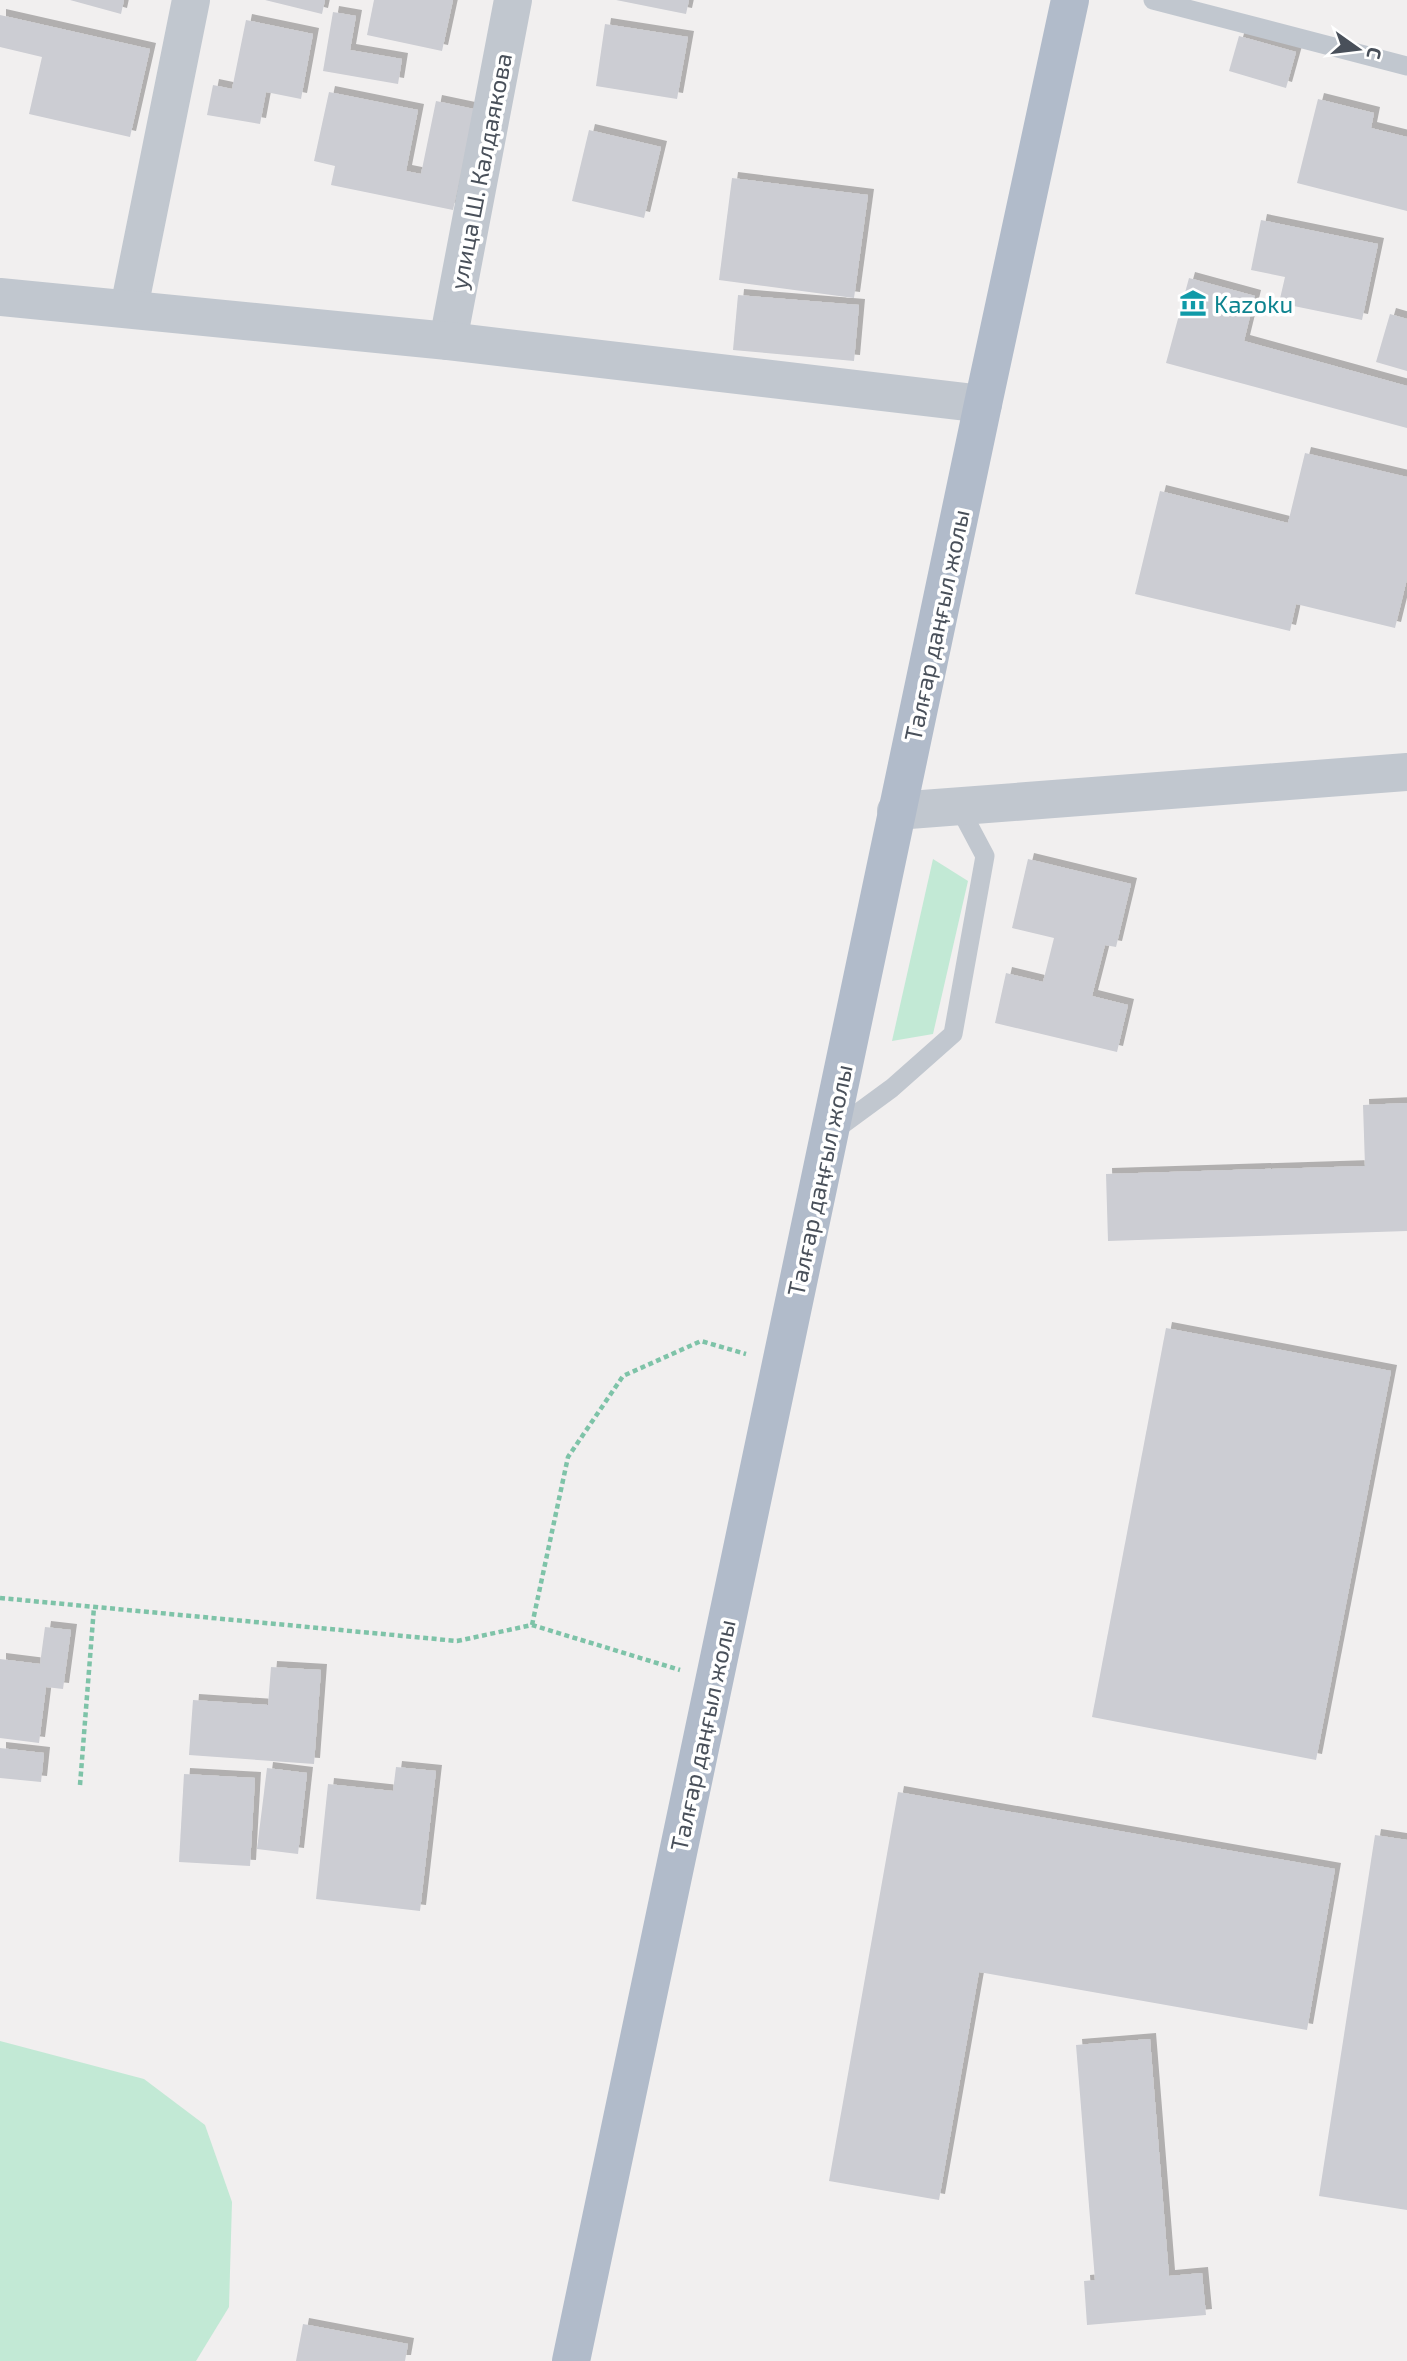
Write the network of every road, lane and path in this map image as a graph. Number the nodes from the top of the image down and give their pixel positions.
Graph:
1 (191, 0) edge
2 (513, 0) edge
3 (1070, 0) edge
4 (1153, 0) edge
5 (1407, 66) edge
6 (0, 297) edge
7 (129, 308) junction
8 (448, 341) junction
9 (983, 404) junction
10 (1407, 772) edge
11 (959, 807) junction
12 (896, 811) junction
13 (829, 1135) junction
14 (780, 1364) junction
15 (0, 1598) edge
16 (94, 1607) junction
17 (532, 1625) junction
18 (714, 1680) junction
19 (80, 1785) dead end
20 (571, 2361) edge

1 - 7 street
2 - 8 street, улица Ш. Калдаякова
3 - 9 main road, Талғар даңғыл жолы
4 - 5 lane
6 - 7 street
7 - 8 street
8 - 9 street
9 - 12 main road, Талғар даңғыл жолы
10 - 11 street
11 - 12 street
11 - 13 lane
12 - 13 main road, Талғар даңғыл жолы
13 - 14 main road, Талғар даңғыл жолы
14 - 17 path
14 - 18 main road, Талғар даңғыл жолы
15 - 16 path
16 - 17 path
16 - 19 path
17 - 18 path
18 - 20 main road, Талғар даңғыл жолы

